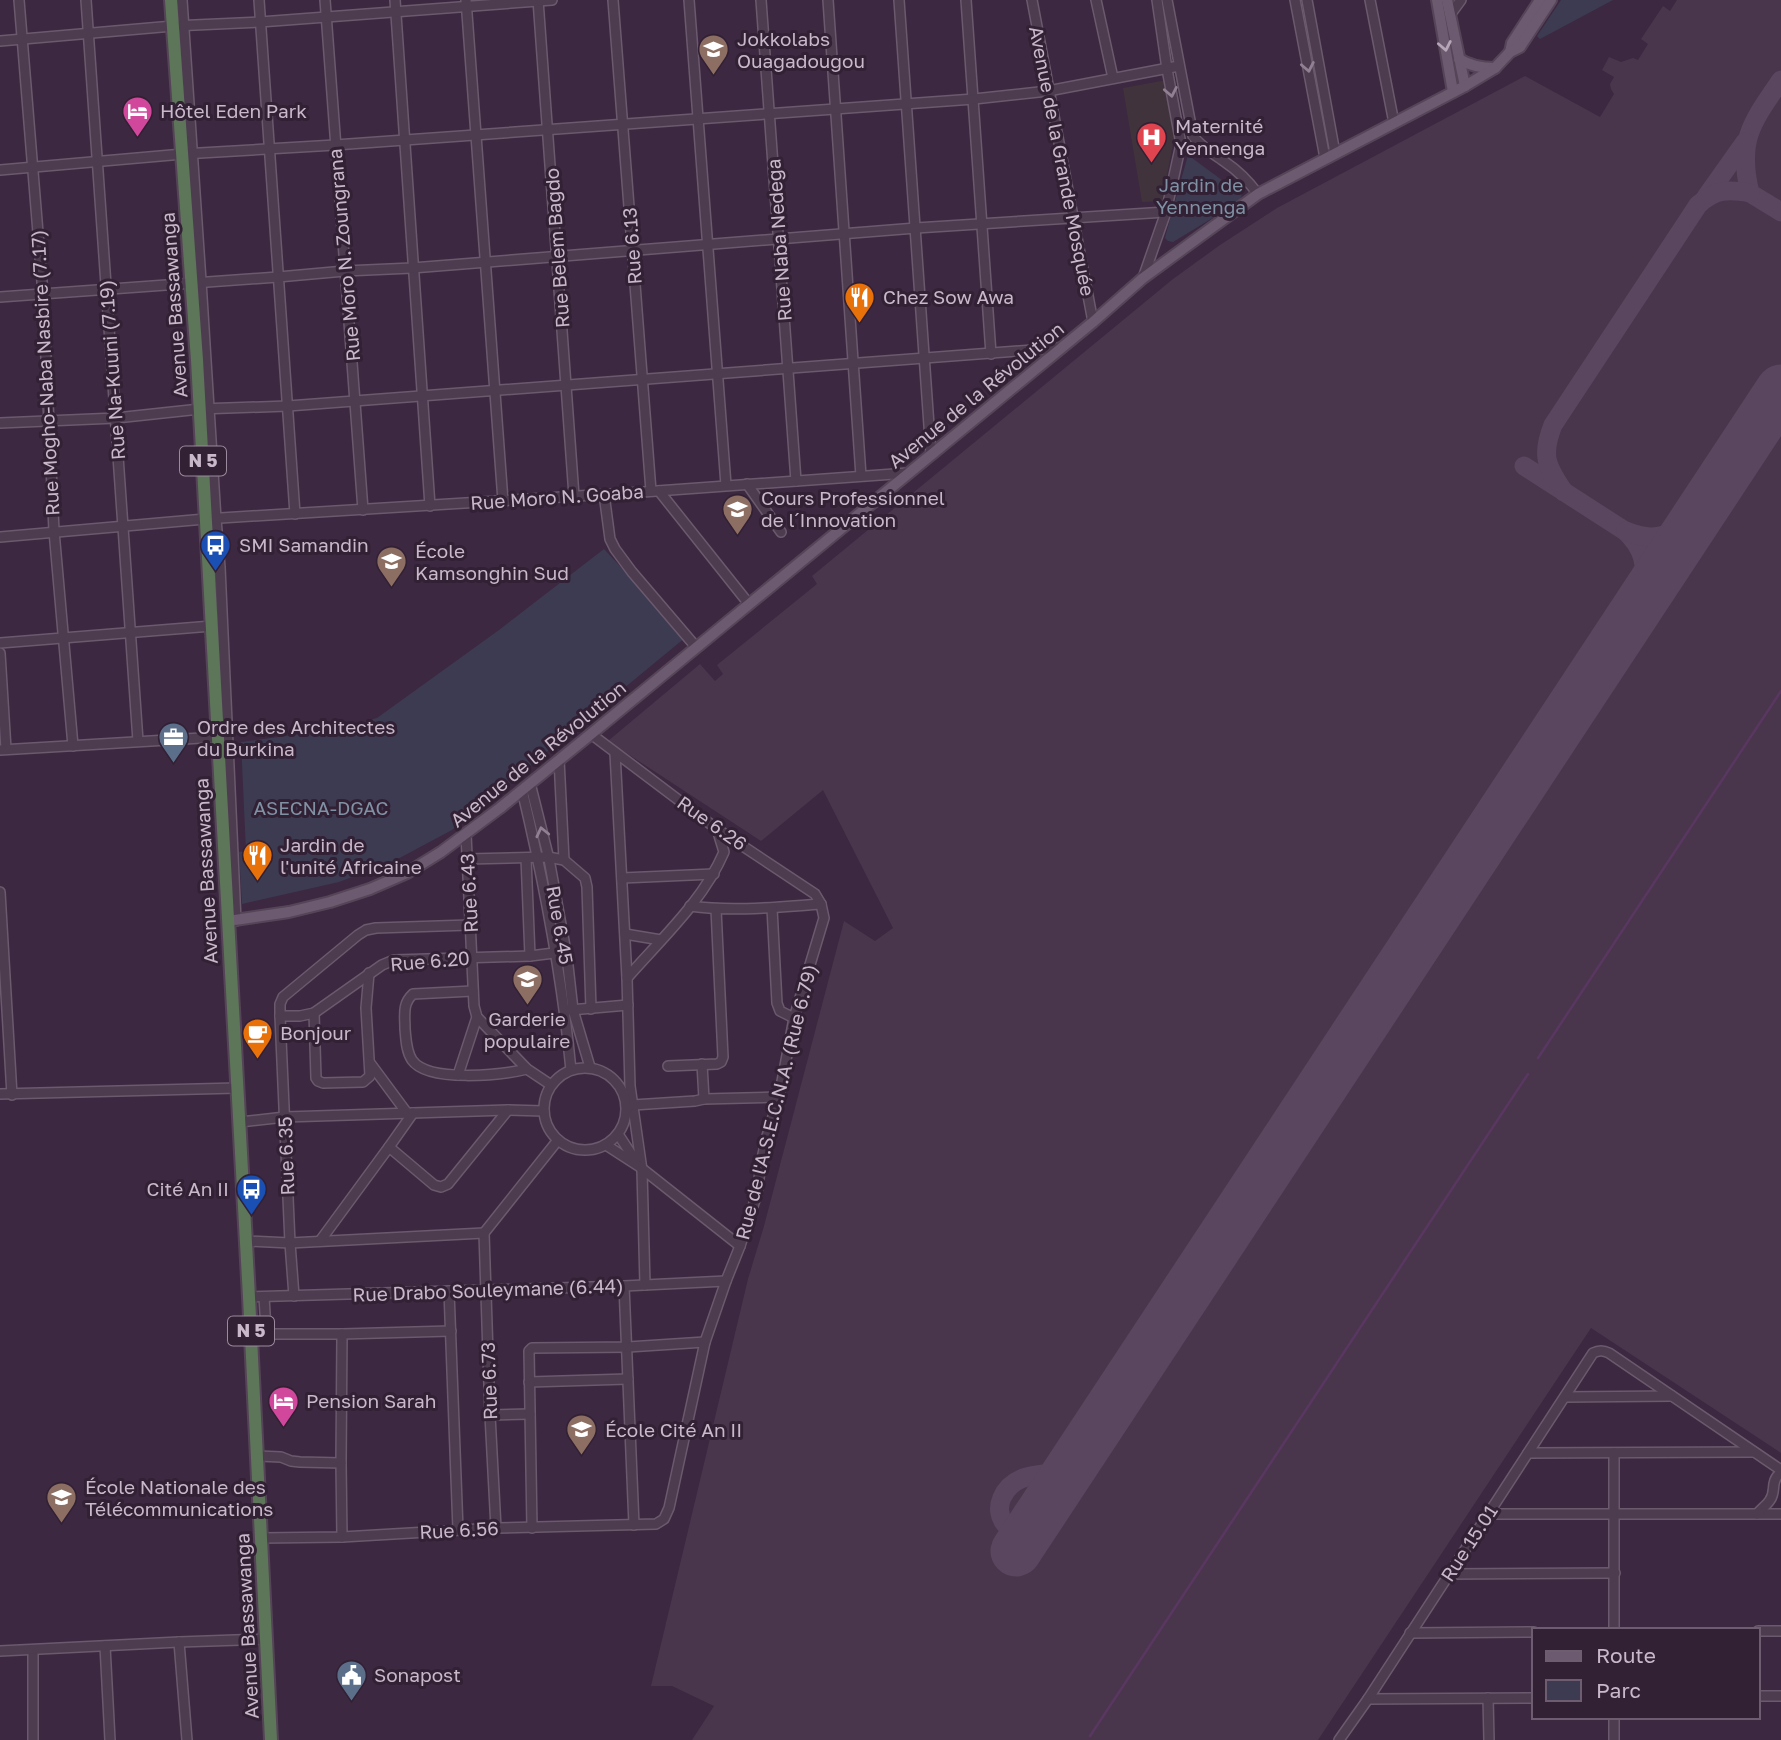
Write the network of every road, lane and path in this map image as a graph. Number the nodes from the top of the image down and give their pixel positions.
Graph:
1 (19, 0) edge
2 (86, 0) edge
3 (171, 0) edge
4 (182, 0) edge
5 (258, 0) edge
6 (325, 0) edge
7 (395, 0) edge
8 (552, 0) edge
9 (613, 0) edge
10 (689, 0) edge
11 (761, 0) edge
12 (828, 0) edge
13 (899, 0) edge
14 (966, 0) edge
15 (1032, 0) edge
16 (1096, 0) edge
17 (1157, 0) edge
18 (1167, 0) edge
19 (1296, 0) edge
20 (1307, 0) edge
21 (1370, 0) edge
22 (1437, 0) edge
23 (1447, 0) edge
24 (1461, 0) edge
25 (1540, 0) edge
26 (1552, 0) edge
27 (539, 1) edge
28 (466, 3) edge
29 (396, 12) junction
30 (1450, 15) junction
31 (327, 17) junction
32 (260, 22) junction
33 (178, 26) junction
34 (88, 35) junction
35 (23, 40) junction
36 (0, 41) edge
37 (1510, 52) junction
38 (1459, 59) junction
39 (1179, 66) junction
40 (1495, 68) junction
41 (1167, 69) junction
42 (1113, 78) junction
43 (1465, 86) junction
44 (1048, 91) junction
45 (1453, 92) junction
46 (974, 99) junction
47 (906, 103) junction
48 (836, 108) junction
49 (769, 113) junction
50 (698, 119) junction
51 (1394, 123) junction
52 (623, 124) junction
53 (548, 129) junction
54 (476, 135) junction
55 (404, 139) junction
56 (335, 145) junction
57 (269, 149) junction
58 (188, 154) junction
59 (1330, 156) junction
60 (97, 162) junction
61 (33, 167) junction
62 (0, 170) edge
63 (1258, 194) junction
64 (1166, 212) junction
65 (1072, 219) junction
66 (982, 225) junction
67 (916, 228) junction
68 (845, 235) junction
69 (779, 240) junction
70 (708, 245) junction
71 (632, 251) junction
72 (557, 257) junction
73 (485, 262) junction
74 (412, 268) junction
75 (345, 271) junction
76 (278, 277) junction
77 (1143, 278) junction
78 (197, 282) junction
79 (106, 290) junction
80 (43, 294) junction
81 (0, 297) edge
82 (1093, 322) junction
83 (1059, 348) junction
84 (991, 354) junction
85 (926, 358) junction
86 (853, 364) junction
87 (788, 369) junction
88 (718, 374) junction
89 (642, 379) junction
90 (566, 385) junction
91 (495, 390) junction
92 (423, 396) junction
93 (356, 400) junction
94 (288, 405) junction
95 (204, 409) junction
96 (116, 418) junction
97 (49, 422) junction
98 (0, 423) edge
99 (931, 454) junction
100 (908, 473) junction
101 (861, 476) junction
102 (796, 481) junction
103 (747, 484) junction
104 (726, 485) junction
105 (655, 491) junction
106 (604, 494) junction
107 (575, 496) junction
108 (503, 500) junction
109 (430, 506) junction
110 (363, 510) junction
111 (295, 514) junction
112 (210, 519) junction
113 (122, 527) junction
114 (54, 531) junction
115 (781, 531) dead end
116 (0, 537) edge
117 (749, 604) junction
118 (212, 626) junction
119 (131, 632) junction
120 (64, 638) junction
121 (0, 643) edge
122 (696, 647) junction
123 (0, 653) edge
124 (591, 734) junction
125 (218, 737) junction
126 (138, 741) junction
127 (73, 746) junction
128 (3, 750) edge
129 (615, 753) junction
130 (559, 759) junction
131 (526, 786) junction
132 (717, 828) junction
133 (466, 834) junction
134 (526, 858) junction
135 (543, 858) junction
136 (467, 859) junction
137 (564, 860) junction
138 (715, 874) junction
139 (622, 878) junction
140 (0, 892) edge
141 (556, 901) junction
142 (546, 903) junction
143 (821, 904) junction
144 (690, 906) junction
145 (772, 908) junction
146 (716, 909) junction
147 (232, 921) junction
148 (470, 925) junction
149 (625, 934) junction
150 (661, 940) junction
151 (564, 944) junction
152 (554, 950) junction
153 (530, 956) junction
154 (472, 957) junction
155 (369, 974) junction
156 (627, 978) junction
157 (474, 991) junction
158 (628, 1005) junction
159 (591, 1009) junction
160 (570, 1010) junction
161 (314, 1013) junction
162 (279, 1016) junction
163 (477, 1017) junction
164 (794, 1018) junction
165 (369, 1062) junction
166 (702, 1064) junction
167 (668, 1066) dead end
168 (590, 1067) junction
169 (527, 1069) junction
170 (571, 1070) junction
171 (458, 1075) junction
172 (551, 1085) junction
173 (237, 1088) junction
174 (0, 1094) edge
175 (12, 1095) junction
176 (779, 1097) junction
177 (704, 1098) junction
178 (633, 1105) junction
179 (508, 1110) junction
180 (544, 1111) junction
181 (410, 1113) junction
182 (285, 1116) junction
183 (240, 1122) junction
184 (618, 1134) junction
185 (558, 1140) junction
186 (606, 1145) junction
187 (389, 1147) junction
188 (641, 1169) junction
189 (484, 1233) junction
190 (246, 1241) junction
191 (320, 1241) junction
192 (290, 1243) junction
193 (740, 1246) junction
194 (726, 1281) junction
195 (645, 1284) junction
196 (624, 1286) junction
197 (485, 1289) junction
198 (449, 1290) junction
199 (294, 1296) junction
200 (250, 1297) junction
201 (264, 1297) junction
202 (451, 1331) junction
203 (342, 1334) junction
204 (705, 1342) junction
205 (628, 1347) junction
206 (628, 1379) junction
207 (528, 1382) junction
208 (1673, 1396) junction
209 (1565, 1397) junction
210 (530, 1414) junction
211 (490, 1415) junction
212 (1614, 1452) junction
213 (1755, 1452) junction
214 (1528, 1453) junction
215 (258, 1456) junction
216 (341, 1463) junction
217 (1781, 1471) edge
218 (1489, 1514) junction
219 (1614, 1514) junction
220 (1757, 1514) junction
221 (1781, 1514) edge
222 (656, 1524) joint
223 (634, 1525) junction
224 (496, 1528) junction
225 (532, 1528) junction
226 (458, 1530) junction
227 (342, 1537) junction
228 (262, 1538) junction
229 (1615, 1573) junction
230 (1449, 1574) junction
231 (1614, 1628) edge
232 (1760, 1631) edge
233 (1781, 1631) edge
234 (1532, 1632) edge
235 (1410, 1633) junction
236 (267, 1639) junction
237 (179, 1642) junction
238 (105, 1646) junction
239 (33, 1650) junction
240 (0, 1651) edge
241 (1760, 1696) edge
242 (1781, 1696) edge
243 (1488, 1698) junction
244 (1532, 1698) edge
245 (1368, 1699) junction
246 (1614, 1719) edge
247 (33, 1740) edge
248 (110, 1740) edge
249 (187, 1740) edge
250 (271, 1740) edge
251 (1339, 1740) edge
252 (1489, 1740) edge
253 (1614, 1740) edge

1 - 35 street, Rue Mogho-Naba Nasbire (7.17)
2 - 34 street, Rue Na-Kuuni (7.19)
3 - 33 highway, Avenue Bassawanga / N 5
4 - 33 street
5 - 32 street
6 - 31 street, Rue Moro N. Zoungrana
7 - 29 street
8 - 27 street
9 - 52 street, Rue 6.13
10 - 50 street
11 - 49 street, Rue Naba Nedega
12 - 48 street
13 - 47 street
14 - 46 street
15 - 44 street, Avenue de la Grande Mosquée
16 - 42 street
17 - 41 street
18 - 39 street
19 -> 59 street
20 - 59 street
21 - 51 street
22 -> 45 main road
23 - 30 main road
24 - 30 street
25 - 37 main road
26 - 37 main road, Avenue de la Révolution
27 - 28 street
27 - 53 street, Rue Belem Bagdo
28 - 29 street
28 - 54 street
29 - 31 street
29 - 55 street
30 - 38 main road
31 - 32 street
31 - 56 street, Rue Moro N. Zoungrana
32 - 33 street
32 - 57 street
33 - 34 street
33 - 58 highway, Avenue Bassawanga / N 5
34 - 35 street
34 - 60 street, Rue Na-Kuuni (7.19)
35 - 36 street
35 - 61 street, Rue Mogho-Naba Nasbire (7.17)
37 - 40 main road, Avenue de la Révolution
38 - 40 main road
38 - 43 main road
39 - 41 street
39 - 63 street
40 - 43 main road, Avenue de la Révolution
41 - 42 street
41 -> 64 street
42 - 44 street
43 - 45 main road, Avenue de la Révolution
44 - 46 street
44 - 65 street, Avenue de la Grande Mosquée
45 - 51 main road, Avenue de la Révolution
46 - 47 street
46 - 66 street
47 - 48 street
47 - 67 street
48 - 49 street
48 - 68 street
49 - 50 street
49 - 69 street, Rue Naba Nedega
50 - 52 street
50 - 70 street
51 - 59 main road, Avenue de la Révolution
52 - 53 street
52 - 71 street, Rue 6.13
53 - 54 street
53 - 72 street, Rue Belem Bagdo
54 - 55 street
54 - 73 street
55 - 56 street
55 - 74 street
56 - 57 street
56 - 75 street, Rue Moro N. Zoungrana
57 - 58 street
57 - 76 street
58 - 60 street
58 - 78 highway, Avenue Bassawanga / N 5
59 - 63 main road, Avenue de la Révolution
60 - 61 street
60 - 79 street, Rue Na-Kuuni (7.19)
61 - 62 street
61 - 80 street, Rue Mogho-Naba Nasbire (7.17)
63 - 77 main road, Avenue de la Révolution
64 - 65 street
64 - 77 street
65 - 66 street
65 - 82 street, Avenue de la Grande Mosquée
66 - 67 street
66 - 84 street
67 - 68 street
67 - 85 street
68 - 69 street
68 - 86 street
69 - 70 street
69 - 87 street, Rue Naba Nedega
70 - 71 street
70 - 88 street
71 - 72 street
71 - 89 street, Rue 6.13
72 - 73 street
72 - 90 street, Rue Belem Bagdo
73 - 74 street
73 - 91 street
74 - 75 street
74 - 92 street
75 - 76 street
75 - 93 street, Rue Moro N. Zoungrana
76 - 78 street
76 - 94 street
77 - 82 main road, Avenue de la Révolution
78 - 79 street
78 - 95 highway, Avenue Bassawanga / N 5
79 - 80 street
79 - 96 street, Rue Na-Kuuni (7.19)
80 - 81 street
80 - 97 street, Rue Mogho-Naba Nasbire (7.17)
82 - 83 main road, Avenue de la Révolution
83 - 84 street
83 - 99 main road, Avenue de la Révolution
84 - 85 street
85 - 86 street
85 - 99 street
86 - 87 street
86 - 101 street
87 - 88 street
87 - 102 street, Rue Naba Nedega
88 - 89 street
88 - 104 street
89 - 90 street
89 - 105 street, Rue 6.13
90 - 91 street
90 - 107 street, Rue Belem Bagdo
91 - 92 street
91 - 108 street
92 - 93 street
92 - 109 street
93 - 94 street
93 - 110 street, Rue Moro N. Zoungrana
94 - 95 street
94 - 111 street
95 - 96 street
95 - 112 highway, Avenue Bassawanga / N 5
96 - 97 street
96 - 113 street, Rue Na-Kuuni (7.19)
97 - 98 street
97 - 114 street, Rue Mogho-Naba Nasbire (7.17)
99 - 100 main road, Avenue de la Révolution
100 - 101 street, Rue Moro N. Goaba
100 - 117 main road, Avenue de la Révolution
101 - 102 street, Rue Moro N. Goaba
102 - 103 street, Rue Moro N. Goaba
103 - 104 street, Rue Moro N. Goaba
103 - 115 street
104 - 105 street, Rue Moro N. Goaba
105 - 106 street, Rue Moro N. Goaba
105 - 117 street
106 - 107 street, Rue Moro N. Goaba
106 - 122 street
107 - 108 street, Rue Moro N. Goaba
108 - 109 street, Rue Moro N. Goaba
109 - 110 street, Rue Moro N. Goaba
110 - 111 street, Rue Moro N. Goaba
111 - 112 street, Rue Moro N. Goaba
112 - 113 street, Rue Moro N. Goaba
112 - 118 highway, Avenue Bassawanga / N 5
112 - 147 street
113 - 114 street, Rue Moro N. Goaba
113 - 119 street, Rue Na-Kuuni (7.19)
114 - 116 street, Rue Moro N. Goaba
114 - 120 street, Rue Mogho-Naba Nasbire (7.17)
117 - 122 main road, Avenue de la Révolution
118 - 119 street
118 - 125 highway, Avenue Bassawanga / N 5
119 - 120 street
119 - 126 street, Rue Na-Kuuni (7.19)
120 - 121 street
120 - 127 street, Rue Mogho-Naba Nasbire (7.17)
122 - 124 main road, Avenue de la Révolution
123 - 128 street
124 - 129 street, Rue 6.26
124 - 130 main road, Avenue de la Révolution
125 - 126 street
125 - 147 highway, Avenue Bassawanga / N 5
126 - 127 street
127 - 128 street
129 - 132 street, Rue 6.26
129 - 139 street
130 - 131 main road, Avenue de la Révolution
130 - 137 street
131 - 133 main road, Avenue de la Révolution
131 - 135 street, Rue 6.45
132 - 138 street
132 - 143 street, Rue 6.26
133 - 136 street, Rue 6.43
133 - 147 main road, Avenue de la Révolution
134 - 135 street
134 - 136 street
134 - 153 street
135 - 137 street
135 - 141 street, Rue 6.45
135 - 142 street, Rue 6.45
136 - 148 street, Rue 6.43
137 - 159 street
138 - 139 street
138 - 144 street
139 - 149 street
140 - 175 street
141 - 142 street
141 - 151 street, Rue 6.45
142 - 152 street, Rue 6.45
143 - 145 street
143 - 164 street, Rue de l'A.S.E.C.N.A. (Rue 6.79)
144 - 146 street
144 - 150 street
145 - 146 street
145 - 164 street
146 - 166 street
147 - 173 highway, Avenue Bassawanga / N 5
148 - 154 street, Rue 6.43
148 - 162 street
149 - 150 street
149 - 156 street
150 - 156 street
151 - 152 street, Rue 6.20
151 - 160 street, Rue 6.45
152 - 153 street, Rue 6.20
152 - 160 street, Rue 6.45
153 - 154 street, Rue 6.20
154 - 155 street, Rue 6.20
154 - 157 street, Rue 6.43
155 - 161 street, Rue 6.20
155 - 165 street
156 - 158 street
157 - 163 street, Rue 6.43
157 - 171 street
158 - 159 street
158 - 178 street
159 - 160 street
160 - 168 street, Rue 6.45
160 - 170 street, Rue 6.45
161 - 162 street
161 - 165 street
162 - 182 street, Rue 6.35
163 - 169 street
163 - 171 street
164 - 176 street, Rue de l'A.S.E.C.N.A. (Rue 6.79)
165 - 181 street
166 - 167 street
166 - 177 street
168 - 170 street
168 - 184 street
169 - 171 street
169 - 172 street
170 - 172 street
172 - 180 street
173 - 175 street
173 - 183 highway, Avenue Bassawanga / N 5
174 - 175 street
176 - 177 street
176 - 193 street, Rue de l'A.S.E.C.N.A. (Rue 6.79)
177 - 178 street
178 - 188 street
179 - 180 street
179 - 181 street
179 - 187 street
180 - 185 street
181 - 182 street
181 - 187 street
182 - 183 street
182 - 192 street, Rue 6.35
183 - 190 highway, Avenue Bassawanga / N 5
184 - 186 street
184 - 188 street
185 - 186 street
185 - 189 street
186 - 188 street
187 - 191 street
188 - 193 street
188 - 195 street
189 - 191 street
189 - 197 street, Rue 6.73
190 - 192 street
190 - 200 highway, Avenue Bassawanga / N 5
191 - 192 street
192 - 199 street, Rue 6.35
193 - 194 street, Rue de l'A.S.E.C.N.A. (Rue 6.79)
194 - 195 street, Rue Drabo Souleymane (6.44)
194 - 204 street, Rue de l'A.S.E.C.N.A. (Rue 6.79)
195 - 196 street, Rue Drabo Souleymane (6.44)
196 - 197 street, Rue Drabo Souleymane (6.44)
196 - 205 street
197 - 198 street, Rue Drabo Souleymane (6.44)
197 - 211 street, Rue 6.73
198 - 199 street, Rue Drabo Souleymane (6.44)
198 - 202 street
199 - 201 street, Rue Drabo Souleymane (6.44)
200 - 201 street, Rue Drabo Souleymane (6.44)
200 - 215 highway, Avenue Bassawanga / N 5
201 - 203 street
202 - 203 street
202 - 226 street
203 - 216 street
204 - 205 street
204 - 222 street, Rue de l'A.S.E.C.N.A. (Rue 6.79)
205 - 206 street
205 - 207 street
206 - 207 street
206 - 223 street
207 - 210 street
208 - 209 street
208 - 209 street, Rue 15.01
208 - 213 street
209 - 214 street, Rue 15.01
210 - 211 street
210 - 225 street
211 - 224 street, Rue 6.73
212 - 213 street
212 - 214 street
212 - 219 street
213 - 217 street
214 - 218 street, Rue 15.01
215 - 216 street
215 - 228 highway, Avenue Bassawanga / N 5
216 - 227 street
217 - 220 street
218 - 219 street
218 - 230 street, Rue 15.01
219 - 220 street
219 - 229 street
220 - 221 street
222 - 223 street, Rue 6.56
223 - 225 street, Rue 6.56
224 - 225 street, Rue 6.56
224 - 226 street, Rue 6.56
226 - 227 street, Rue 6.56
227 - 228 street, Rue 6.56
228 - 236 highway, Avenue Bassawanga / N 5
229 - 230 street
229 - 231 street
230 - 235 street, Rue 15.01
232 - 233 street
234 - 235 street
235 - 245 street, Rue 15.01
236 - 237 street
236 - 250 highway, Avenue Bassawanga / N 5
237 - 238 street
237 - 249 street
238 - 239 street
238 - 248 street
239 - 240 street
239 - 247 street
241 - 242 street
243 - 244 street
243 - 245 street
243 - 252 street
245 - 251 street, Rue 15.01
246 - 253 street

